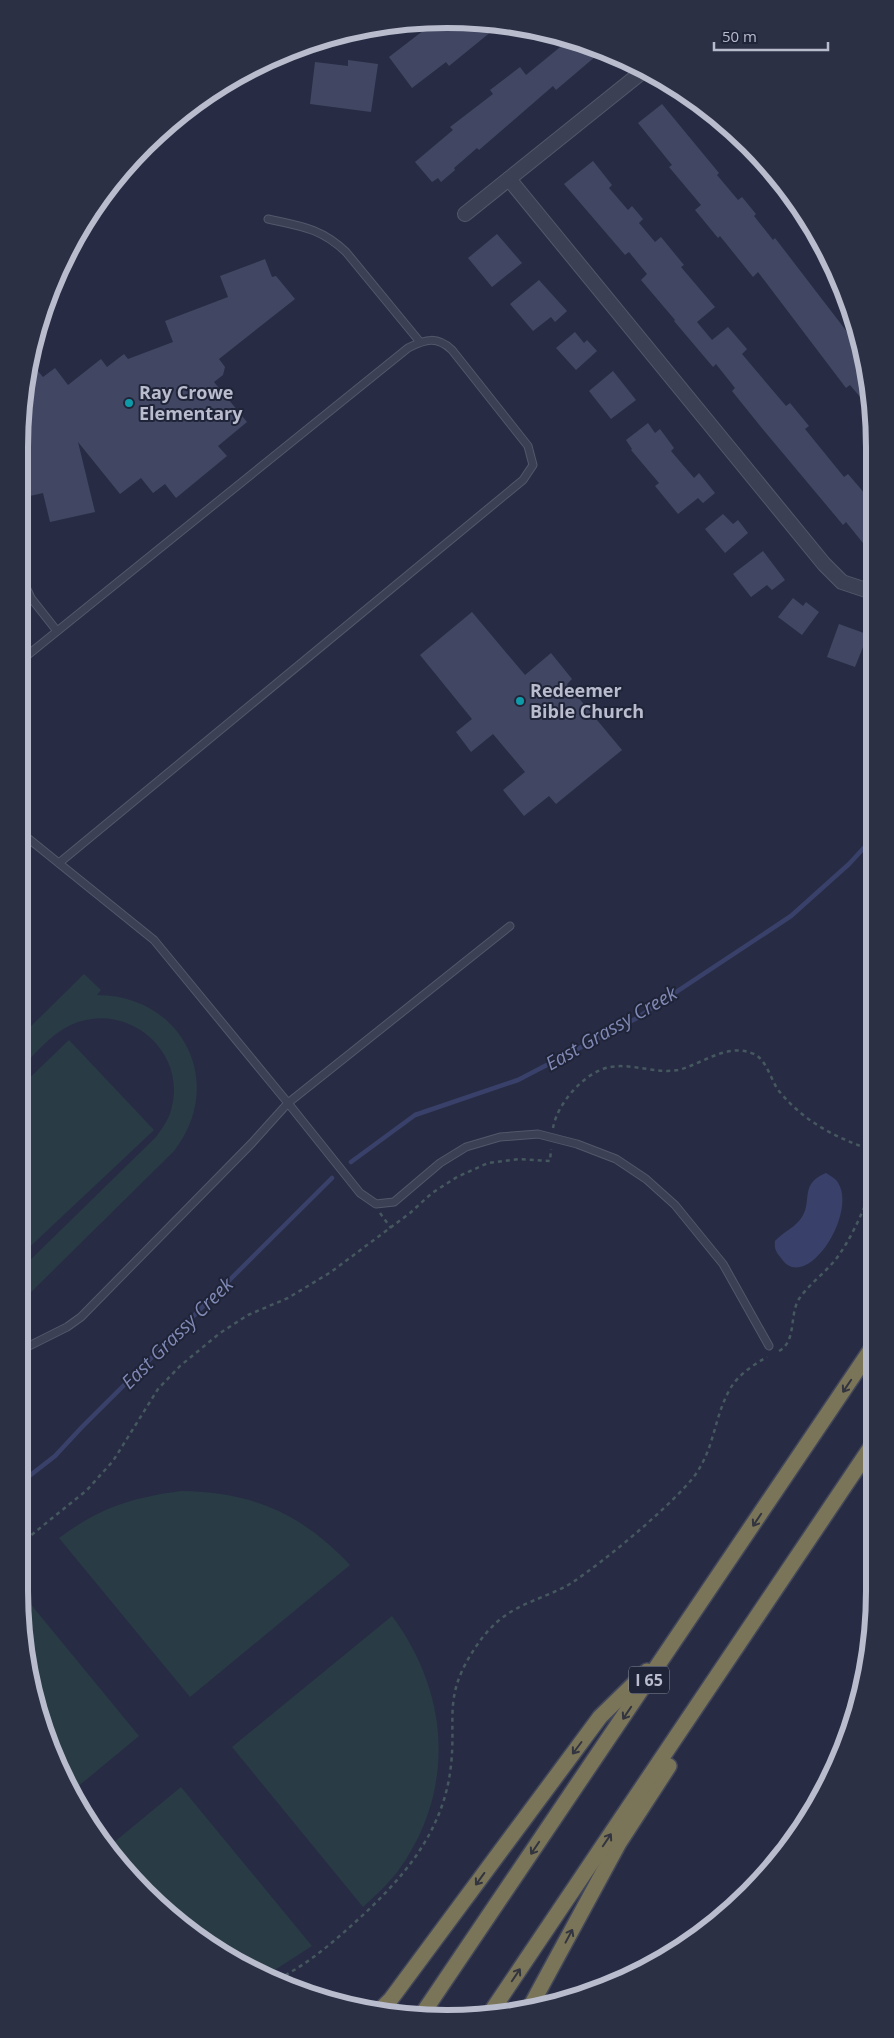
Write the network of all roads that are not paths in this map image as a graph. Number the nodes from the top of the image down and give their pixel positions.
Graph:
1 (639, 74) edge
2 (509, 179) junction
3 (465, 214) dead end
4 (268, 218) dead end
5 (420, 342) junction
6 (866, 590) edge
7 (28, 592) edge
8 (57, 631) junction
9 (28, 655) edge
10 (28, 838) edge
11 (59, 863) junction
12 (510, 926) dead end
13 (288, 1103) junction
14 (769, 1346) dead end
15 (28, 1347) edge
16 (866, 1357) edge
17 (866, 1455) edge
18 (866, 1456) edge
19 (670, 1649) junction
20 (534, 2001) edge
21 (384, 2006) edge
22 (494, 2008) edge
23 (425, 2010) edge

1 - 2 street
2 - 3 street
2 - 6 street
4 - 5 lane
5 - 8 lane
5 - 11 lane
7 - 8 lane
8 - 9 lane
10 - 11 lane
11 - 13 lane
12 - 13 lane
13 - 14 lane
13 - 15 lane
16 -> 19 highway, I 65
22 -> 17 highway
20 -> 18 highway
19 -> 21 highway
19 -> 23 highway, I 65

